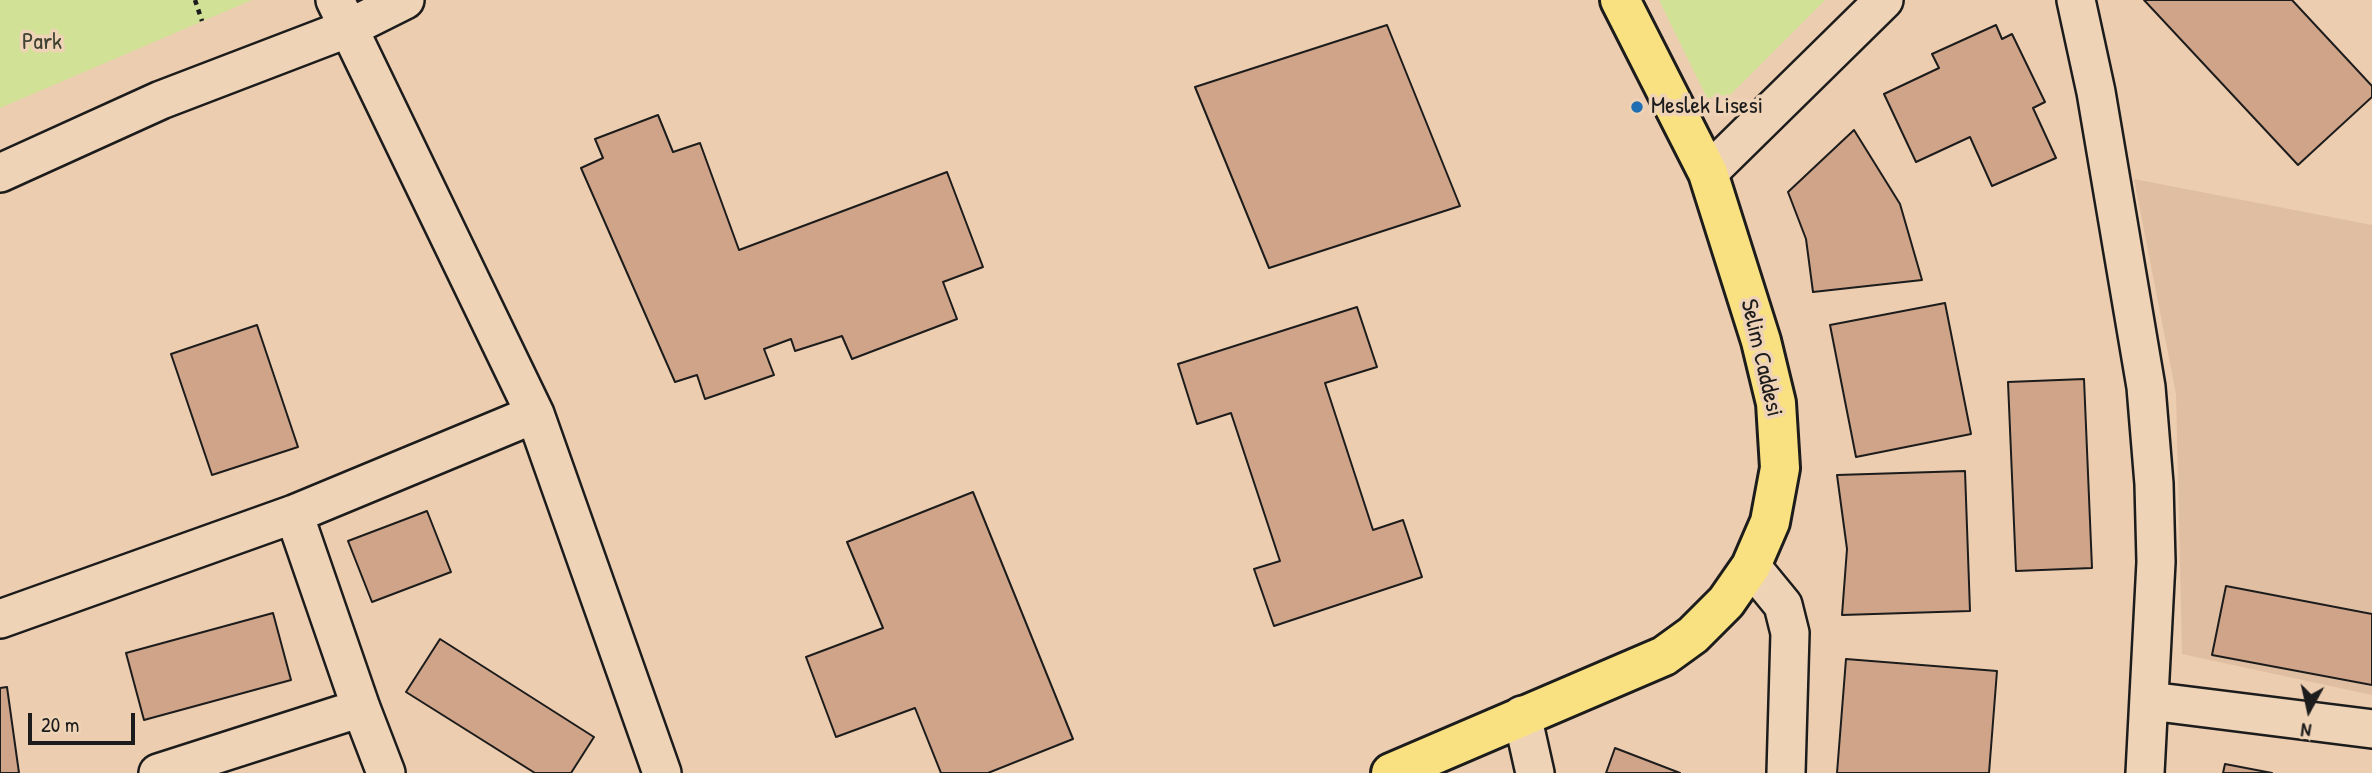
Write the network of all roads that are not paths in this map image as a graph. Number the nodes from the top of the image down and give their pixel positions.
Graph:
1 (405, 0) edge
2 (1620, 0) edge
3 (1884, 0) edge
4 (2076, 0) edge
5 (342, 14) edge
6 (0, 173) edge
7 (1707, 173) junction
8 (535, 414) junction
9 (294, 514) junction
10 (1751, 566) junction
11 (0, 620) edge
12 (2150, 701) junction
13 (360, 708) junction
14 (1522, 715) junction
15 (2372, 729) edge
16 (158, 773) edge
17 (386, 773) edge
18 (662, 773) edge
19 (1391, 773) edge
20 (1535, 773) edge
21 (1786, 773) edge
22 (2144, 773) edge

1 - 5 street
2 - 7 main road, Selim Caddesi
3 - 7 street
4 - 12 street
5 - 6 street
5 - 8 street
7 - 10 main road, Selim Caddesi
8 - 9 street
8 - 18 street
9 - 11 street
9 - 13 street
10 - 14 main road, Selim Caddesi
10 - 21 street
12 - 15 street
12 - 22 street
13 - 16 street
13 - 17 street
14 - 19 main road, Selim Caddesi
14 - 20 street

